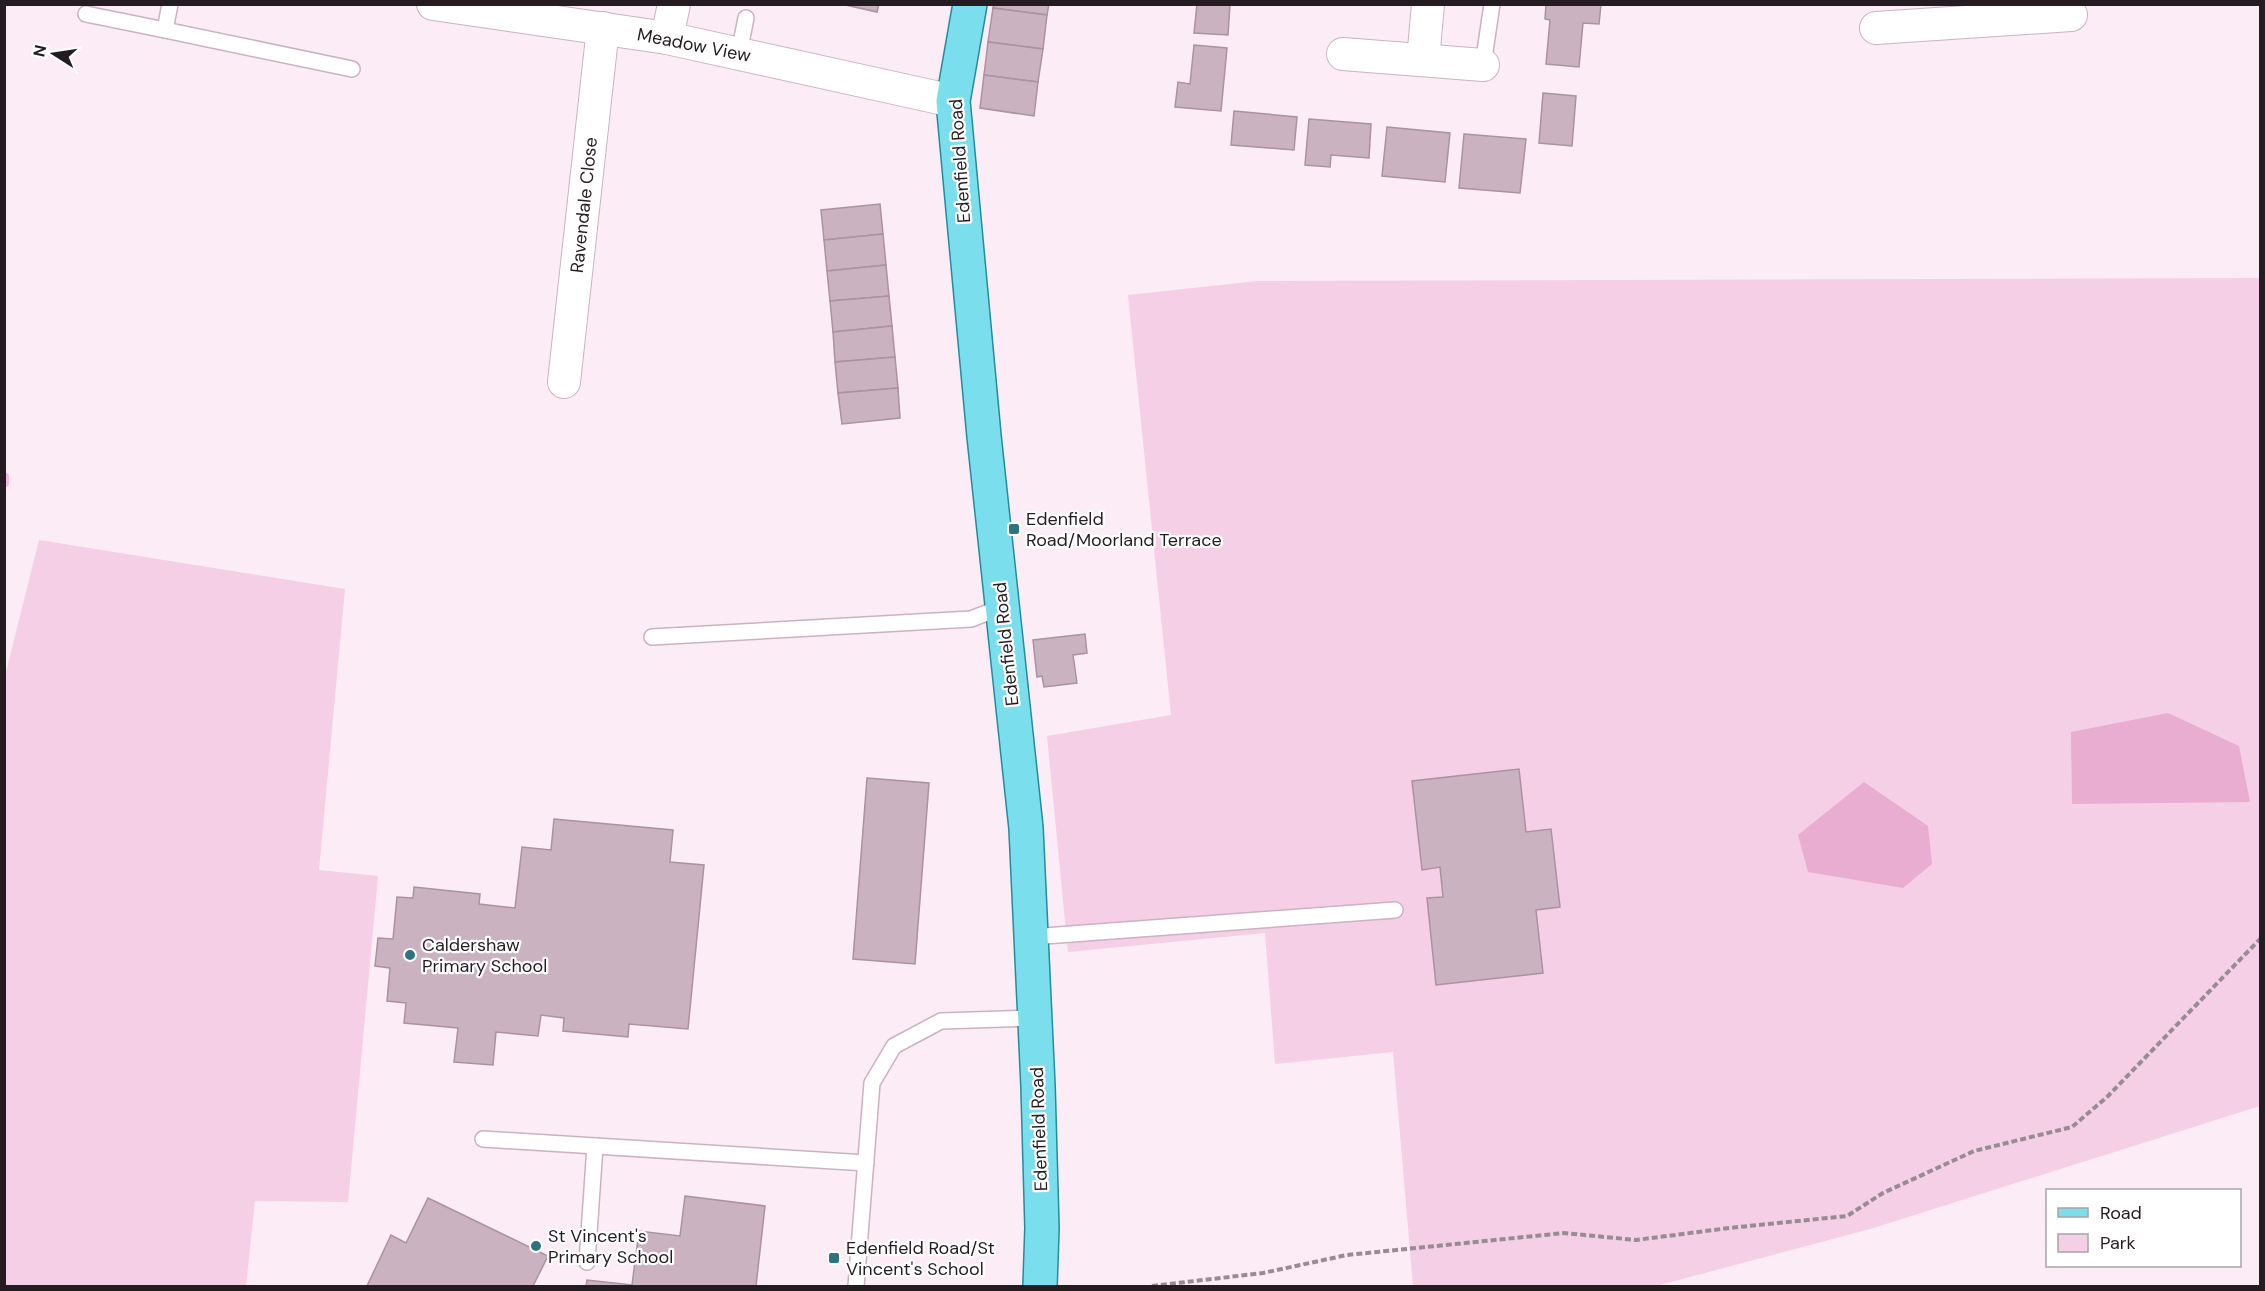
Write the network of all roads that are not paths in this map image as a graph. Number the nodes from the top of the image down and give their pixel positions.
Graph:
1 (170, 4) edge
2 (433, 4) edge
3 (674, 4) edge
4 (970, 4) edge
5 (1428, 4) edge
6 (1492, 4) edge
7 (86, 14) dead end
8 (1953, 14) edge
9 (2071, 15) dead end
10 (746, 18) dead end
11 (603, 28) junction
12 (1876, 28) dead end
13 (165, 30) junction
14 (666, 38) junction
15 (739, 53) junction
16 (1343, 54) dead end
17 (1423, 60) junction
18 (1484, 65) joint
19 (352, 69) dead end
20 (953, 100) junction
21 (564, 382) dead end
22 (1002, 608) junction
23 (652, 637) dead end
24 (1395, 910) dead end
25 (1031, 937) junction
26 (1035, 1018) junction
27 (483, 1139) dead end
28 (595, 1146) junction
29 (866, 1163) junction
30 (587, 1262) dead end
31 (856, 1287) edge
32 (1040, 1287) edge

1 - 13 lane
2 - 11 street, Meadow View
3 - 14 street
4 - 20 main road, Edenfield Road
5 - 17 street
6 - 18 lane
7 - 13 lane
8 - 9 street
8 - 12 street
10 - 15 lane
11 - 14 street, Meadow View
11 - 21 street, Ravendale Close
13 - 19 lane
14 - 15 street, Meadow View
15 - 20 street, Meadow View
16 - 17 street
17 - 18 street
20 - 22 main road, Edenfield Road
22 - 23 lane
22 - 25 main road, Edenfield Road
24 - 25 lane
25 - 26 main road, Edenfield Road
26 - 29 lane
26 - 32 main road, Edenfield Road
27 - 28 lane
28 - 29 lane
28 - 30 lane
29 - 31 lane

